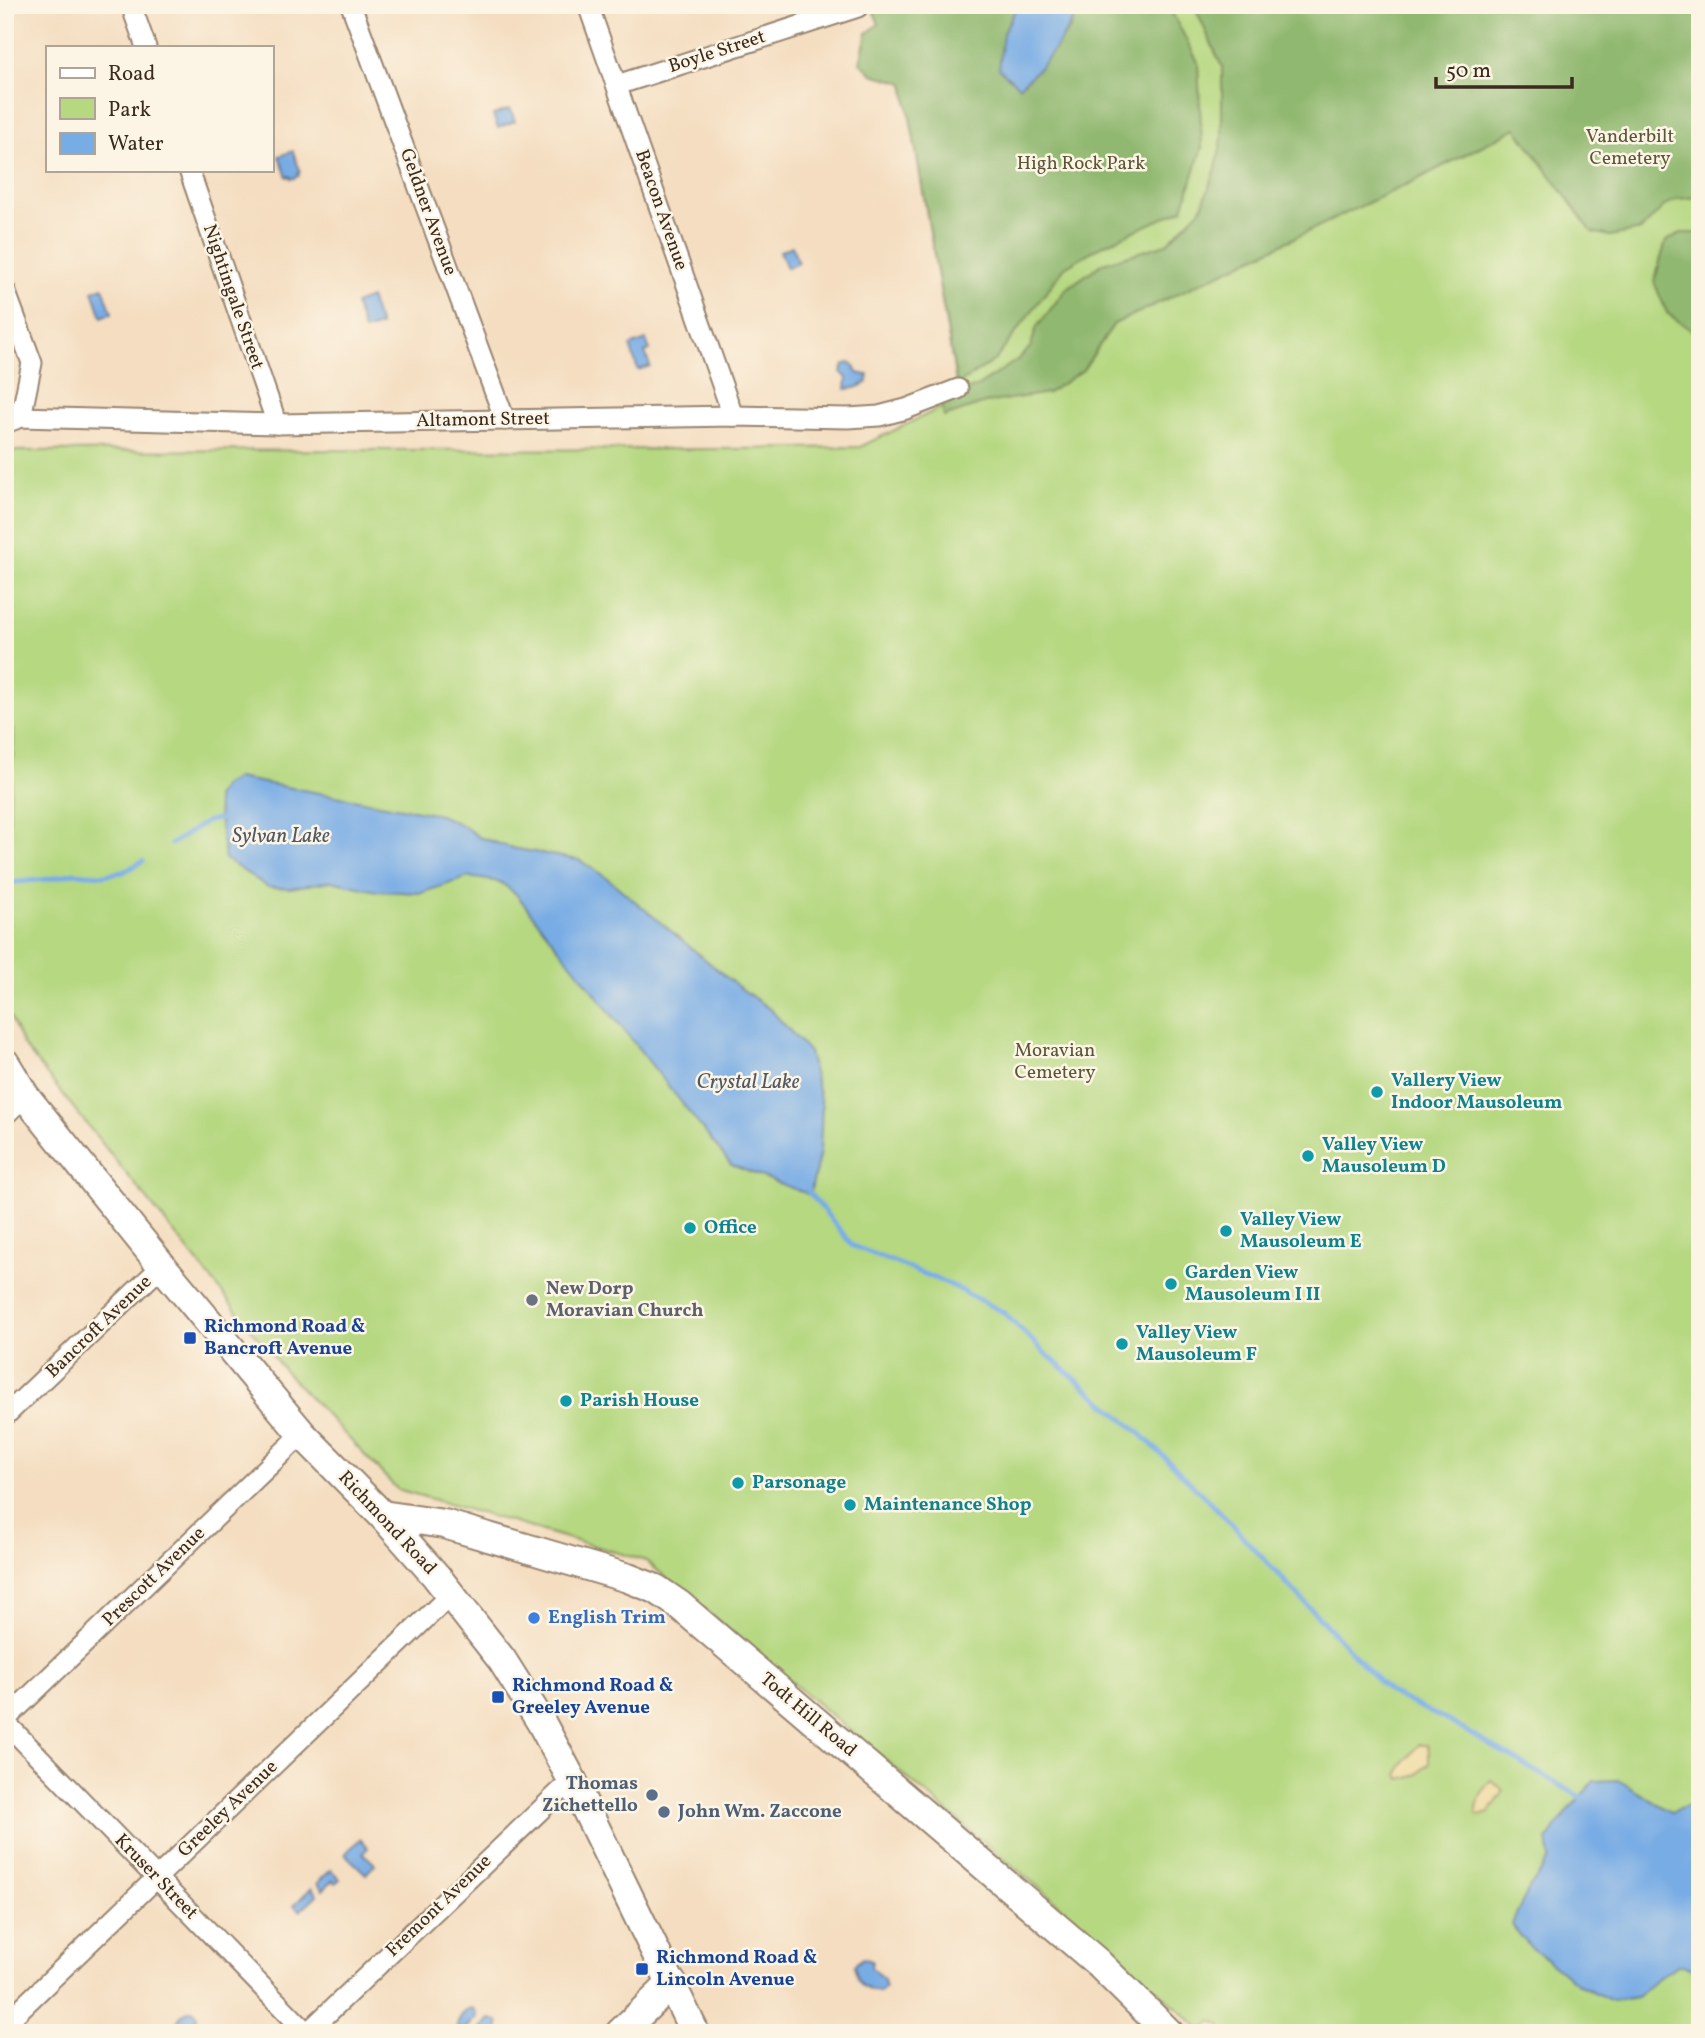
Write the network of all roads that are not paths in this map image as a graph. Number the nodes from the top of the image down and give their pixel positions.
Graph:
1 (131, 5) edge
2 (351, 5) edge
3 (588, 5) edge
4 (858, 7) dead end
5 (146, 46) edge
6 (617, 85) junction
7 (190, 172) edge
8 (5, 290) edge
9 (958, 389) dead end
10 (10, 416) edge
11 (733, 416) junction
12 (505, 420) junction
13 (277, 424) junction
14 (5, 1063) edge
15 (15, 1106) edge
16 (162, 1266) junction
17 (5, 1416) edge
18 (302, 1434) junction
19 (382, 1515) junction
20 (451, 1594) junction
21 (5, 1721) edge
22 (572, 1780) junction
23 (156, 1878) junction
24 (672, 1983) junction
25 (1132, 1998) junction
26 (5, 2024) edge
27 (307, 2033) edge
28 (620, 2033) edge
29 (695, 2033) edge
30 (1145, 2033) edge
31 (1169, 2033) edge

1 - 5 street
2 - 12 street, Geldner Avenue
3 - 6 street, Beacon Avenue
4 - 6 street, Boyle Street
6 - 11 street, Beacon Avenue
7 - 13 street, Nightingale Street
8 - 10 street
9 - 11 street, Altamont Street
10 - 13 street, Altamont Street
11 - 12 street, Altamont Street
12 - 13 street, Altamont Street
14 - 15 main road, Richmond Road
15 - 16 main road, Richmond Road
16 - 17 street, Bancroft Avenue
16 - 18 main road, Richmond Road
18 - 19 main road, Richmond Road
18 - 21 street, Prescott Avenue
19 - 20 main road, Richmond Road
19 - 25 main road, Todt Hill Road
20 - 22 main road, Richmond Road
20 - 23 street, Greeley Avenue
21 - 23 street, Kruser Street
22 - 24 main road, Richmond Road
22 - 27 street, Fremont Avenue
23 - 26 street, Greeley Avenue
23 - 27 street, Kruser Street
24 - 28 main road
24 - 29 main road, Richmond Road
25 - 30 main road
25 - 31 main road, Todt Hill Road

